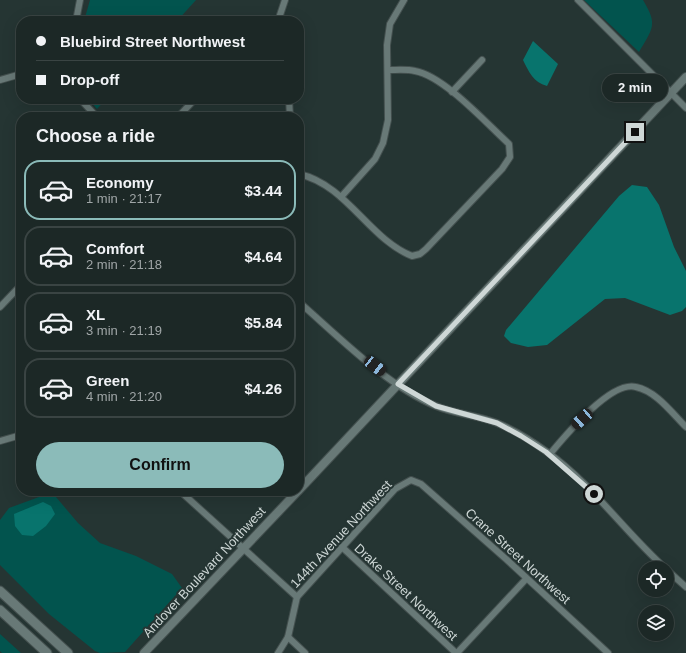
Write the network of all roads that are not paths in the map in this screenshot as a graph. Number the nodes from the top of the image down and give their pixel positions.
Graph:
1 (80, 0) edge
2 (285, 0) edge
3 (404, 0) edge
4 (578, 0) edge
5 (77, 16) edge
6 (280, 16) edge
7 (482, 60) dead end
8 (388, 70) junction
9 (16, 75) edge
10 (686, 77) edge
11 (0, 80) edge
12 (452, 92) junction
13 (670, 94) junction
14 (85, 104) edge
15 (190, 104) edge
16 (686, 108) edge
17 (92, 112) edge
18 (183, 112) edge
19 (304, 176) edge
20 (341, 197) junction
21 (16, 290) edge
22 (304, 306) edge
23 (0, 307) edge
24 (398, 384) junction
25 (686, 427) edge
26 (16, 436) edge
27 (0, 441) edge
28 (550, 454) junction
29 (411, 480) joint
30 (304, 484) edge
31 (185, 496) edge
32 (292, 496) edge
33 (342, 547) junction
34 (243, 549) junction
35 (658, 561) edge
36 (674, 576) edge
37 (526, 579) junction
38 (686, 587) edge
39 (0, 591) edge
40 (297, 597) junction
41 (0, 610) edge
42 (288, 637) junction
43 (47, 653) edge
44 (68, 653) edge
45 (144, 653) edge
46 (278, 653) edge
47 (305, 653) edge
48 (456, 653) edge
49 (608, 653) edge

1 - 5 street
2 - 6 street
3 - 8 street
4 - 13 street
7 - 12 street
8 - 12 street
8 - 20 street
9 - 11 street
10 - 13 street, Andover Boulevard Northwest
12 - 20 street
13 - 16 street
13 - 24 street, Andover Boulevard Northwest
14 - 17 street
15 - 18 street
19 - 20 street
21 - 23 street
22 - 24 street
24 - 28 street
24 - 30 street, Andover Boulevard Northwest
25 - 28 street
26 - 27 street
28 - 35 street
29 - 33 street, 144th Avenue Northwest
29 - 37 street, Crane Street Northwest
31 - 34 street
32 - 34 street, Andover Boulevard Northwest
33 - 40 street, 144th Avenue Northwest
33 - 48 street, Drake Street Northwest
34 - 40 street
34 - 45 street, Andover Boulevard Northwest
36 - 38 street
37 - 48 street
37 - 49 street, Crane Street Northwest
39 - 44 main road
40 - 42 street, 144th Avenue Northwest
41 - 43 main road
42 - 46 street, 144th Avenue Northwest
42 - 47 street

